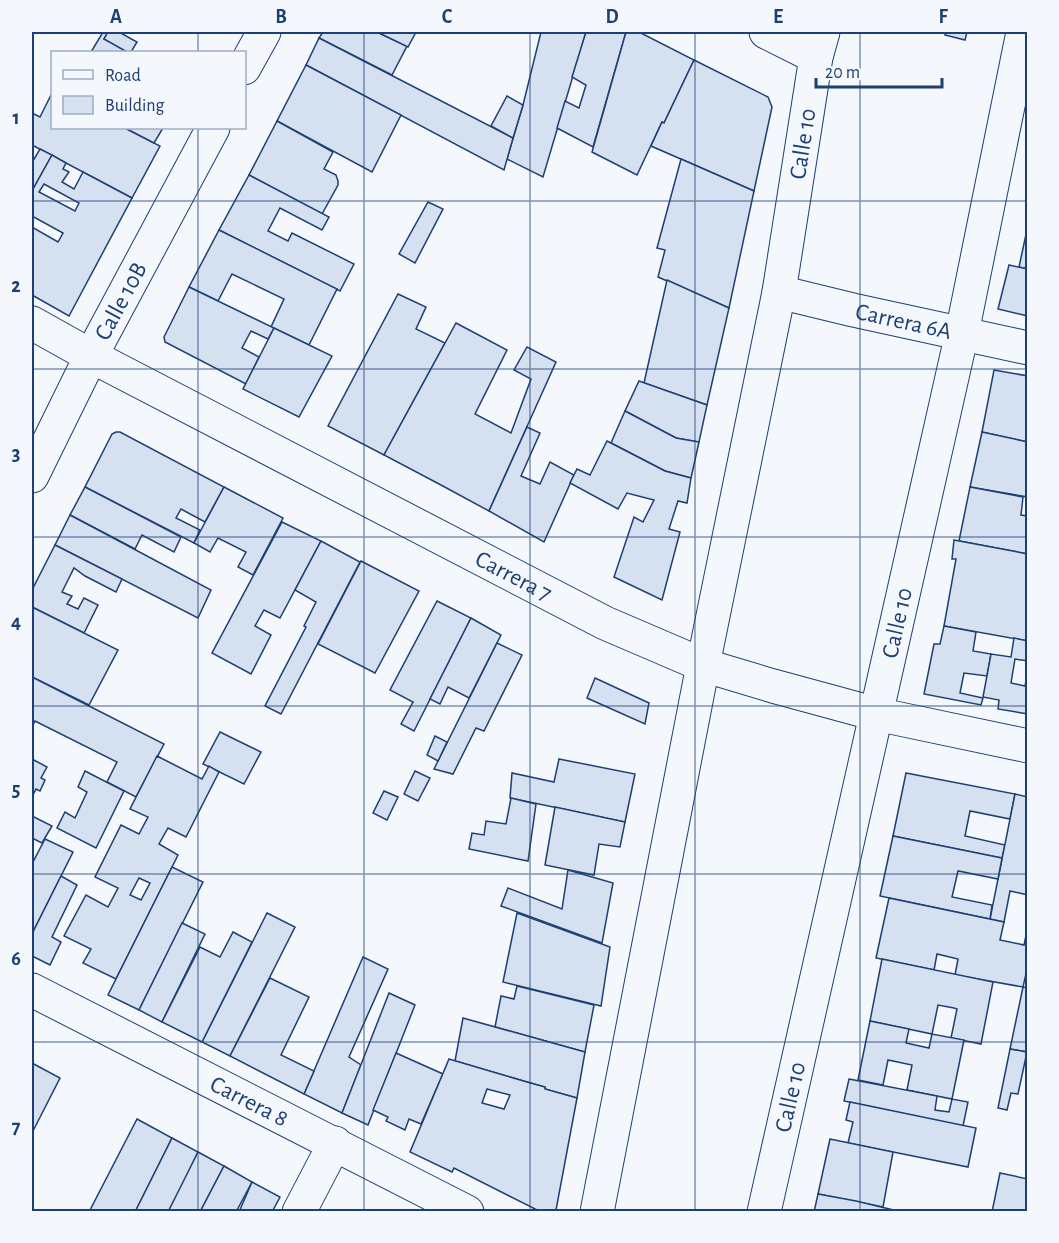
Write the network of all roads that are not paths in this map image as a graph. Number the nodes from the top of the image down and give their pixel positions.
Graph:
1 (264, 32) edge
2 (766, 32) edge
3 (1023, 32) edge
4 (819, 44) edge
5 (246, 64) edge
6 (212, 129) edge
7 (779, 292) junction
8 (32, 323) edge
9 (962, 333) junction
10 (1028, 348) edge
11 (91, 356) junction
12 (32, 476) edge
13 (703, 665) junction
14 (876, 714) junction
15 (1028, 746) edge
16 (32, 990) edge
17 (335, 1143) junction
18 (299, 1212) edge
19 (467, 1212) edge
20 (597, 1212) edge
21 (764, 1212) edge

1 - 5 street
2 - 4 street
3 - 9 street, Calle 10
4 - 7 street, Calle 10
6 - 11 street, Calle 10B
7 - 9 street, Carrera 6A
7 - 13 street, Calle 10
8 - 11 street, Carrera 7
9 - 10 street, Carrera 6A
9 - 14 street, Calle 10
11 - 12 street, Calle 10B
11 - 13 street, Carrera 7
13 - 14 street, Carrera 7
13 - 20 street, Calle 10
14 - 15 street, Carrera 7
14 - 21 street, Calle 10
16 - 17 street, Carrera 8
17 - 18 street
17 - 19 street, Carrera 8

